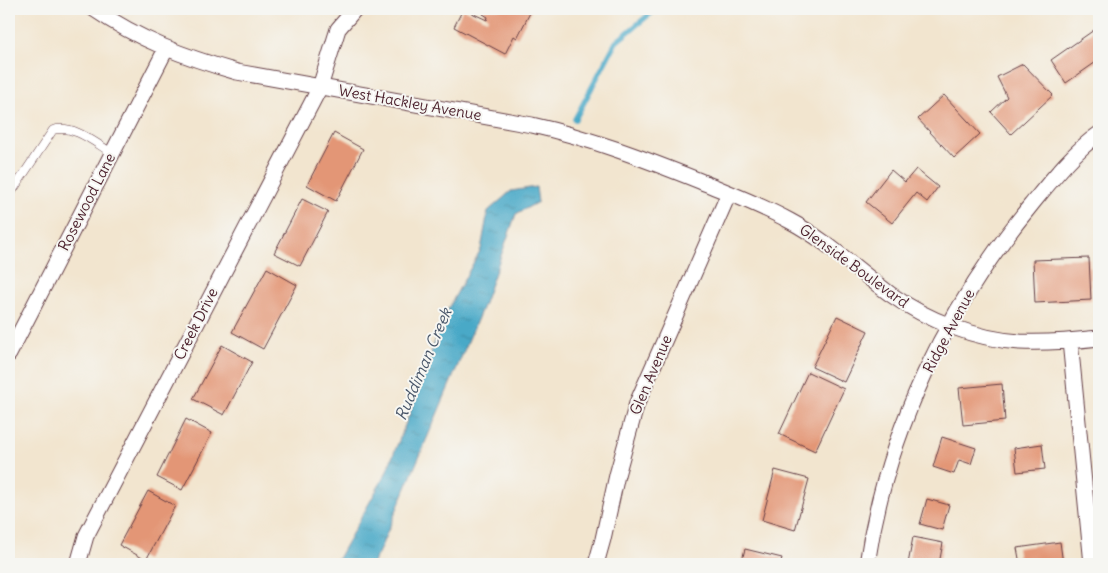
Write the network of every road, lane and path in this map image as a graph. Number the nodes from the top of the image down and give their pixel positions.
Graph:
1 (94, 9) edge
2 (355, 9) edge
3 (166, 49) junction
4 (320, 86) junction
5 (1099, 134) edge
6 (112, 153) junction
7 (729, 193) junction
8 (9, 196) edge
9 (950, 326) junction
10 (1099, 338) edge
11 (1070, 341) junction
12 (9, 354) edge
13 (78, 564) edge
14 (596, 564) edge
15 (867, 564) edge
16 (1092, 564) edge

1 - 3 street, West Hackley Avenue
2 - 4 street, Creek Drive
3 - 4 street, West Hackley Avenue
3 - 6 street, Rosewood Lane
4 - 7 street, West Hackley Avenue
4 - 13 street, Creek Drive
5 - 9 street, Ridge Avenue
6 - 8 lane
6 - 12 street, Rosewood Lane
7 - 9 street, Glenside Boulevard
7 - 14 street, Glen Avenue
9 - 11 street, Glenside Boulevard
9 - 15 street, Ridge Avenue
10 - 11 street, Glenside Boulevard
11 - 16 street

